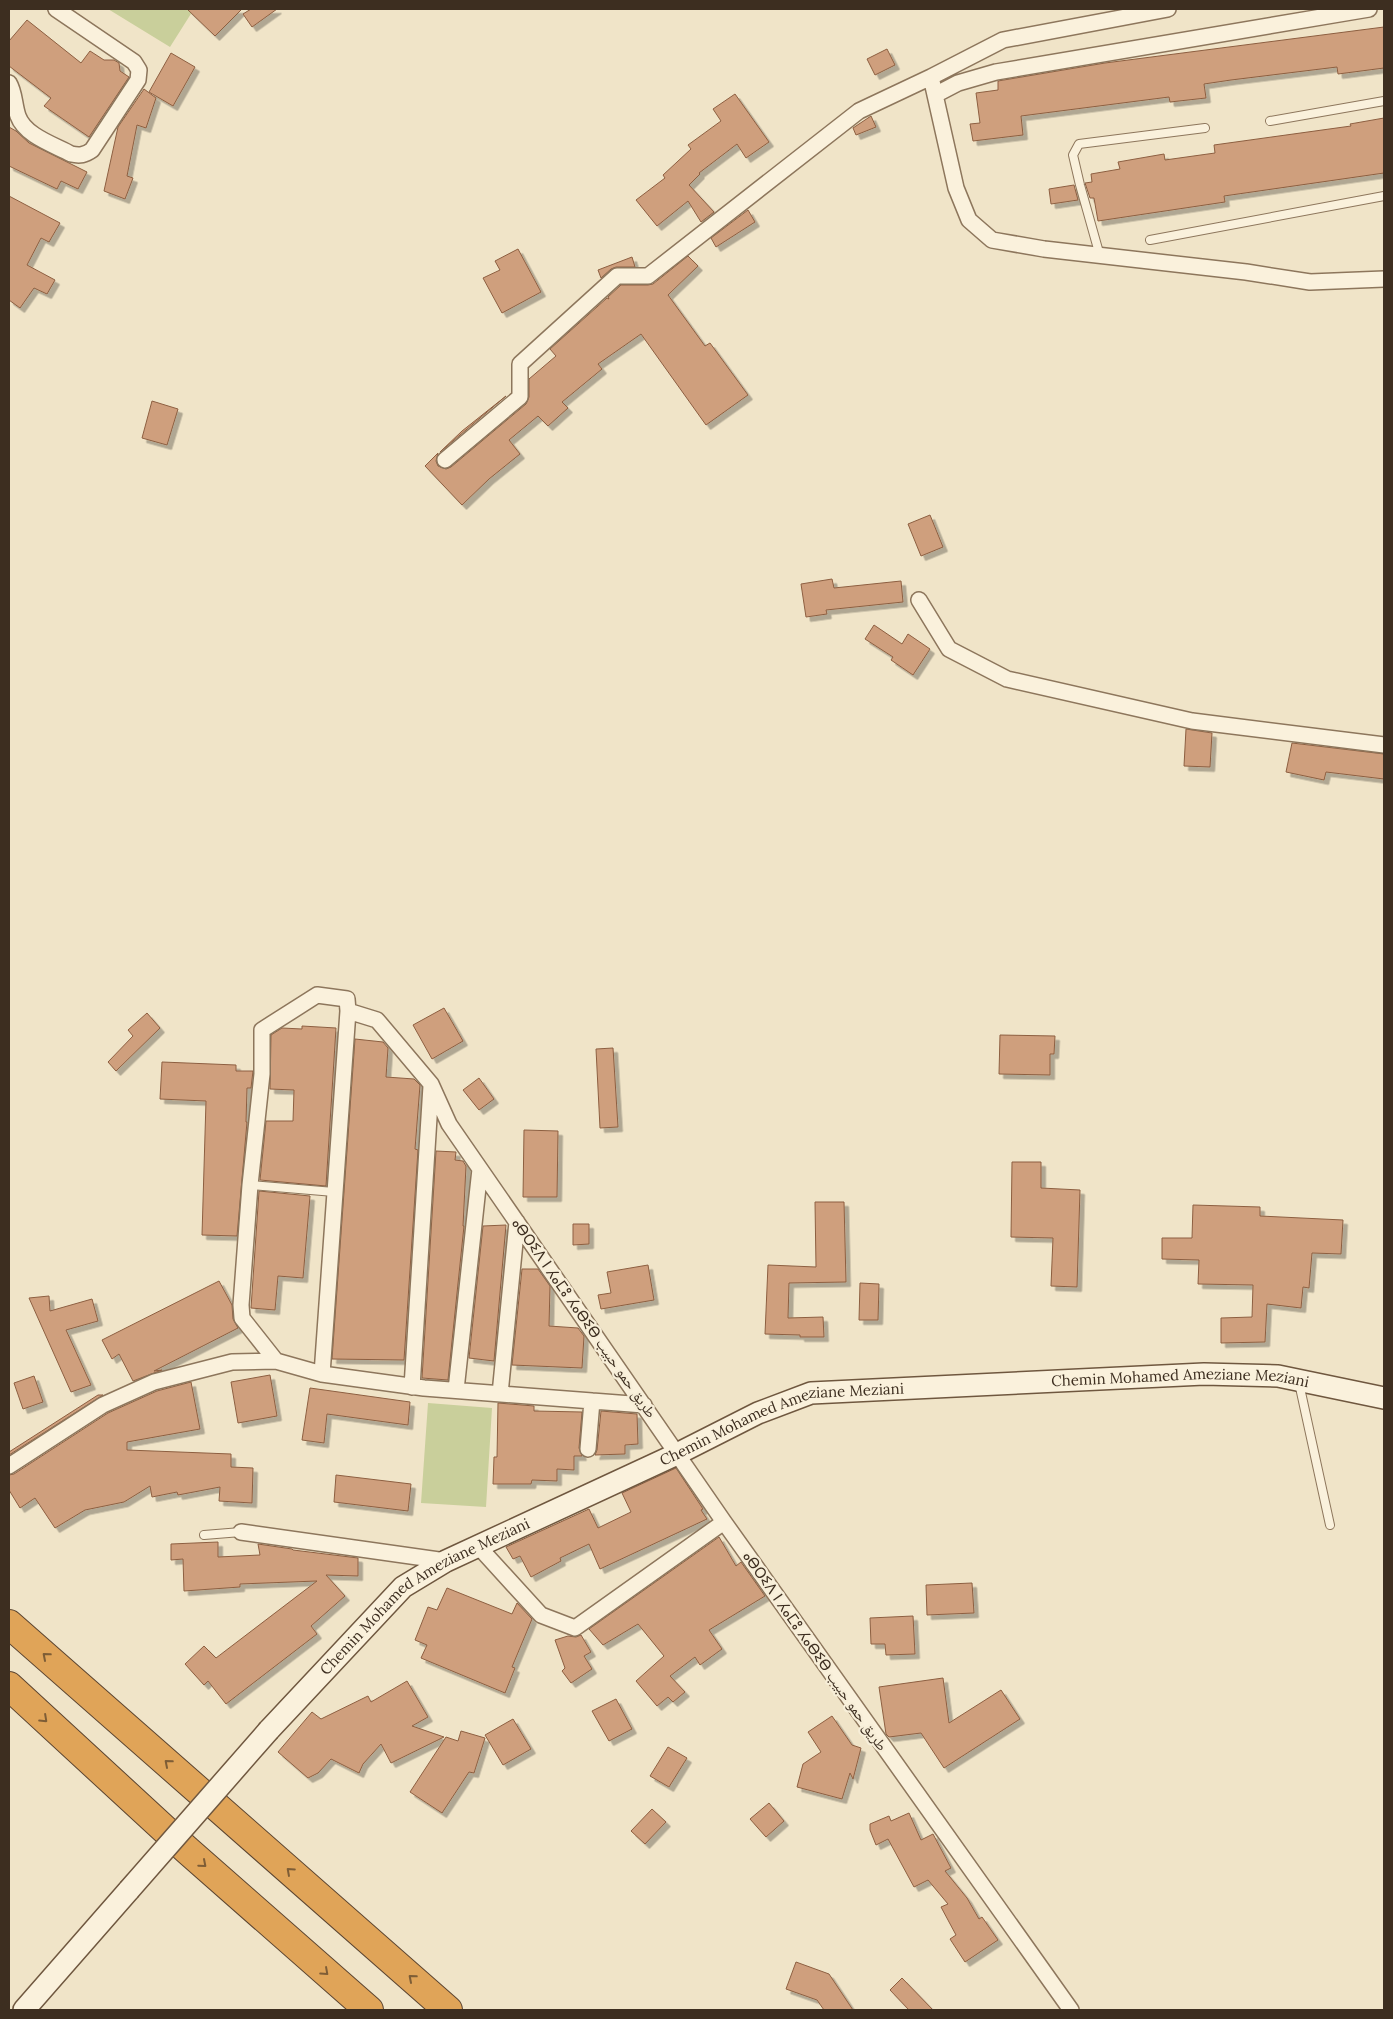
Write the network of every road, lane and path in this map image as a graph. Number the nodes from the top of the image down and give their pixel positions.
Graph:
1 (56, 9) edge
2 (1168, 9) edge
3 (1369, 9) edge
4 (931, 77) junction
5 (9, 83) edge
6 (935, 96) junction
7 (1384, 101) edge
8 (1270, 121) dead end
9 (1205, 128) dead end
10 (1384, 196) edge
11 (1150, 240) dead end
12 (1100, 256) junction
13 (1384, 279) edge
14 (445, 460) dead end
15 (919, 600) dead end
16 (1384, 745) edge
17 (348, 1011) junction
18 (431, 1084) junction
19 (480, 1169) junction
20 (250, 1185) junction
21 (334, 1192) junction
22 (517, 1222) junction
23 (276, 1361) junction
24 (322, 1374) junction
25 (1299, 1380) junction
26 (412, 1386) junction
27 (456, 1390) junction
28 (500, 1394) junction
29 (1384, 1398) edge
30 (592, 1401) junction
31 (644, 1405) junction
32 (588, 1449) dead end
33 (677, 1454) junction
34 (9, 1466) edge
35 (724, 1522) junction
36 (1330, 1525) dead end
37 (241, 1532) joint
38 (204, 1535) dead end
39 (478, 1546) junction
40 (446, 1561) junction
41 (9, 1624) edge
42 (9, 1686) edge
43 (24, 2010) edge
44 (369, 2010) edge
45 (448, 2010) edge
46 (1070, 2010) edge

1 - 5 street
2 - 4 street
3 - 6 street
4 - 6 street
4 - 14 street
6 - 12 street
7 - 8 lane
9 - 12 lane
10 - 11 lane
12 - 13 street
15 - 16 street
17 - 18 street, ⴰⴱⵔⵉⴷ ⵏ ⵃⴰⵎⵓ ⵃⴰⴱⵉⴱ طريق حمو حبيب
17 - 20 street, ⴰⴱⵔⵉⴷ ⵏ ⵃⴰⵎⵓ ⵃⴰⴱⵉⴱ طريق حمو حبيب
17 - 21 street
18 - 19 street, ⴰⴱⵔⵉⴷ ⵏ ⵃⴰⵎⵓ ⵃⴰⴱⵉⴱ طريق حمو حبيب
18 - 26 street
19 - 22 street, ⴰⴱⵔⵉⴷ ⵏ ⵃⴰⵎⵓ ⵃⴰⴱⵉⴱ طريق حمو حبيب
19 - 27 street
20 - 21 lane
20 - 23 street, ⴰⴱⵔⵉⴷ ⵏ ⵃⴰⵎⵓ ⵃⴰⴱⵉⴱ طريق حمو حبيب
21 - 24 street
22 - 28 street
22 - 31 street, ⴰⴱⵔⵉⴷ ⵏ ⵃⴰⵎⵓ ⵃⴰⴱⵉⴱ طريق حمو حبيب
23 - 24 street
23 - 34 street
24 - 26 street
25 - 29 main road, Chemin Mohamed Ameziane Meziani
25 - 33 main road, Chemin Mohamed Ameziane Meziani
25 - 36 lane
26 - 27 street
27 - 28 street
28 - 30 street
30 - 31 street
30 - 32 street
31 - 33 street, ⴰⴱⵔⵉⴷ ⵏ ⵃⴰⵎⵓ ⵃⴰⴱⵉⴱ طريق حمو حبيب
33 - 35 street, ⴰⴱⵔⵉⴷ ⵏ ⵃⴰⵎⵓ ⵃⴰⴱⵉⴱ طريق حمو حبيب
33 - 39 main road, Chemin Mohamed Ameziane Meziani
35 - 39 street
35 - 46 street, ⴰⴱⵔⵉⴷ ⵏ ⵃⴰⵎⵓ ⵃⴰⴱⵉⴱ طريق حمو حبيب
37 - 38 lane
37 - 40 street
39 - 40 main road, Chemin Mohamed Ameziane Meziani
40 - 43 main road, Chemin Mohamed Ameziane Meziani, bridge
45 -> 41 highway
42 -> 44 highway

